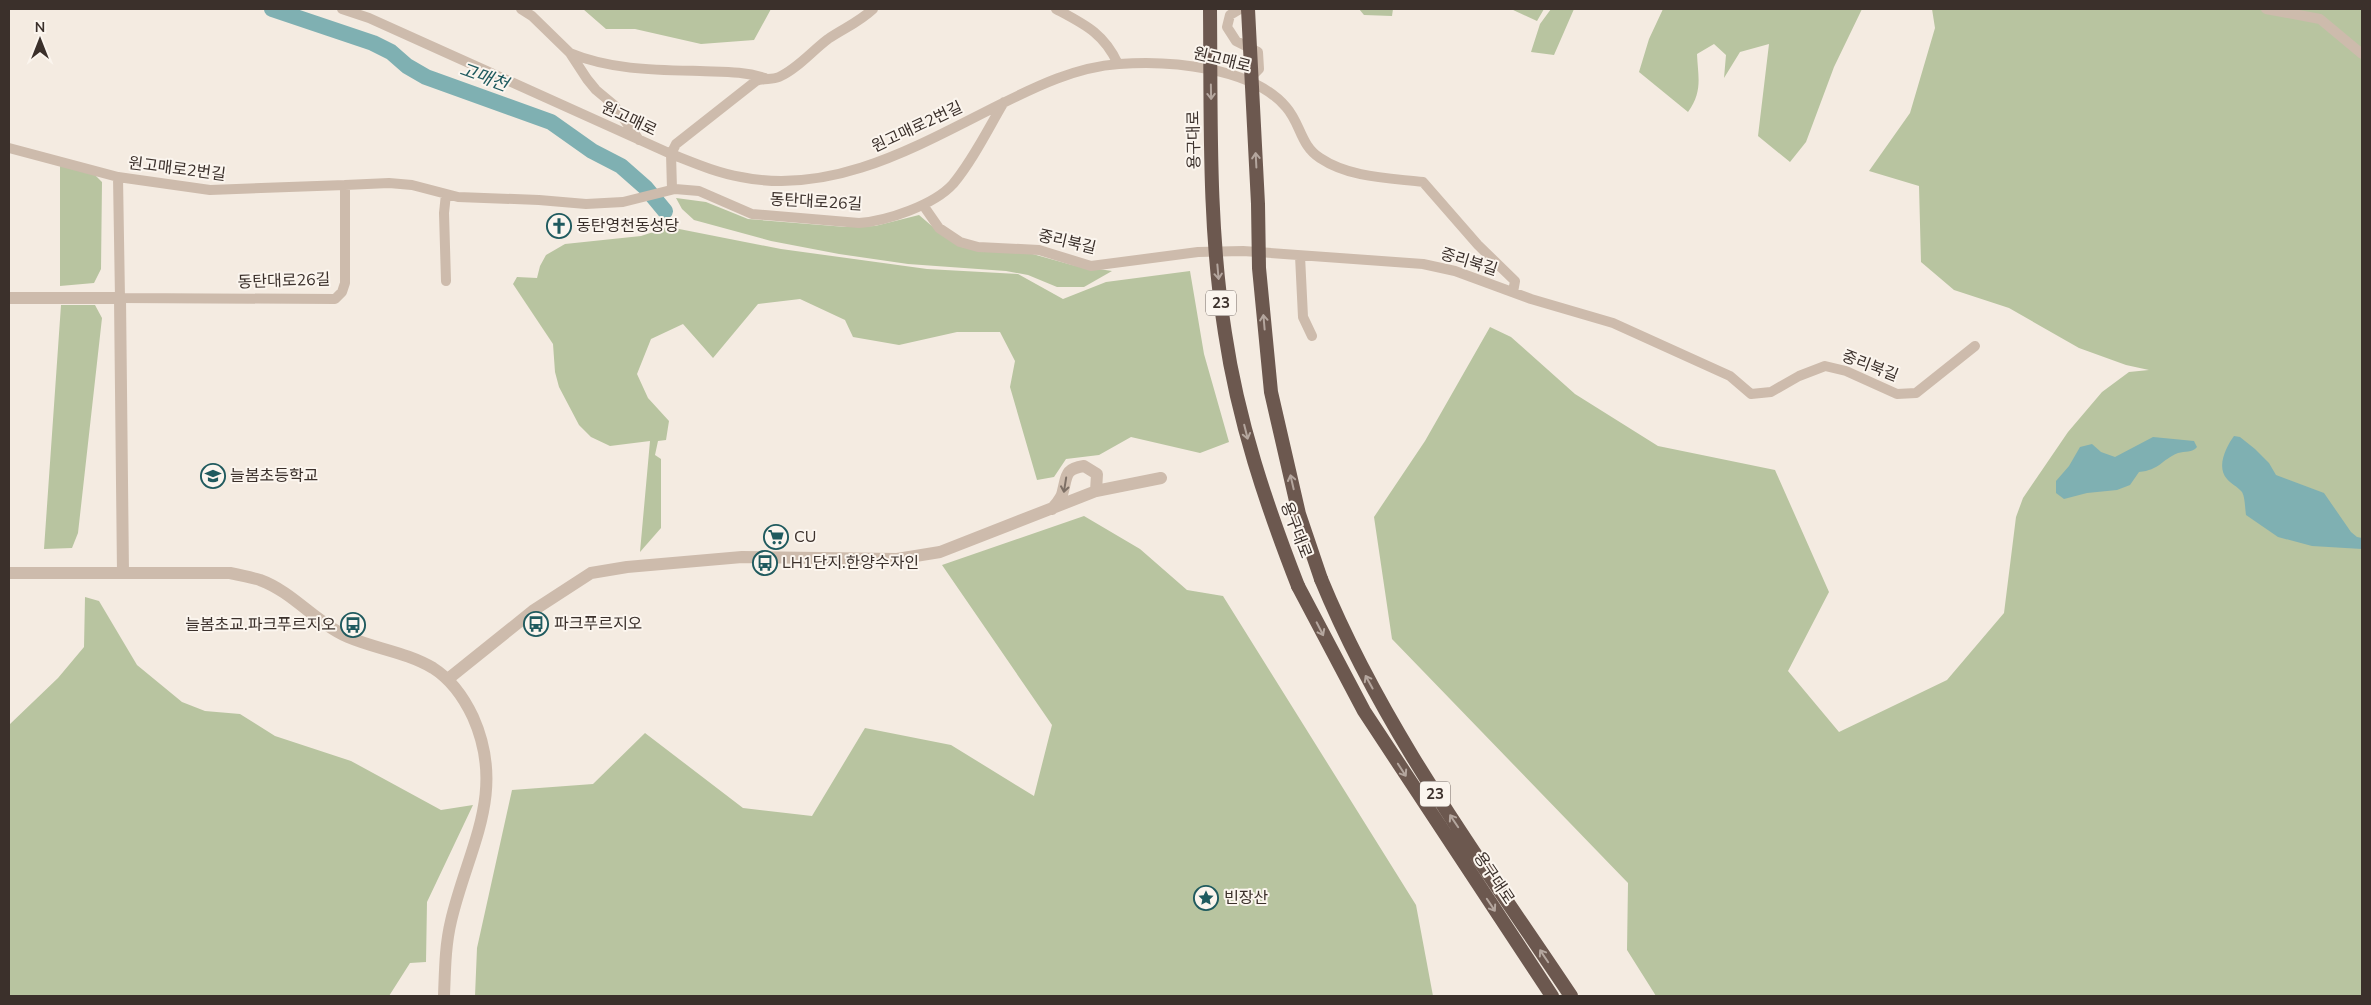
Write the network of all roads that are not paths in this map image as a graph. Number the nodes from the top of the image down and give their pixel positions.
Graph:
1 (342, 9) edge
2 (521, 9) edge
3 (873, 9) edge
4 (1056, 9) edge
5 (1210, 9) edge
6 (1240, 9) edge
7 (1248, 9) edge
8 (2266, 9) edge
9 (570, 52) junction
10 (2362, 54) edge
11 (1118, 64) junction
12 (765, 78) junction
13 (1248, 80) junction
14 (1004, 102) junction
15 (641, 142) junction
16 (9, 148) edge
17 (671, 154) junction
18 (118, 177) junction
19 (345, 185) junction
20 (669, 190) junction
21 (446, 194) junction
22 (923, 205) junction
23 (1300, 256) junction
24 (446, 281) dead end
25 (1513, 292) junction
26 (9, 298) edge
27 (120, 298) junction
28 (1312, 336) dead end
29 (1975, 346) dead end
30 (1161, 478) dead end
31 (1096, 491) junction
32 (1052, 509) junction
33 (9, 573) edge
34 (123, 573) junction
35 (448, 678) junction
36 (444, 996) edge
37 (1552, 996) edge
38 (1571, 996) edge

1 - 15 street, 원고매로
2 - 9 street
3 - 12 street, 원고매로
4 - 11 street
5 -> 37 highway, 용구대로 / 23, bridge
6 - 13 street
38 -> 7 highway, 용구대로 / 23, bridge
8 - 10 street
9 - 12 street
9 - 15 street
11 - 13 street, 원고매로
11 - 14 street, 원고매로2번길
12 - 17 street, 원고매로
13 - 25 street, 원고매로
14 - 17 street, 원고매로2번길
14 - 22 street, 동탄대로26길
15 - 17 street, 원고매로
16 - 18 street, 원고매로2번길
17 - 20 street
18 - 19 street, 원고매로2번길
18 - 27 street
19 - 21 street
19 - 27 street, 동탄대로26길
20 - 21 street, 동탄대로26길
20 - 22 street, 동탄대로26길
21 - 24 street
22 - 23 street, 중리북길
23 - 25 street, 중리북길
23 - 28 street
25 - 29 street, 중리북길
26 - 27 street, 동탄대로26길
27 - 34 street
30 - 31 street
31 - 32 street
31 -> 32 street
32 - 35 street
33 - 34 street
34 - 35 street
35 - 36 street

